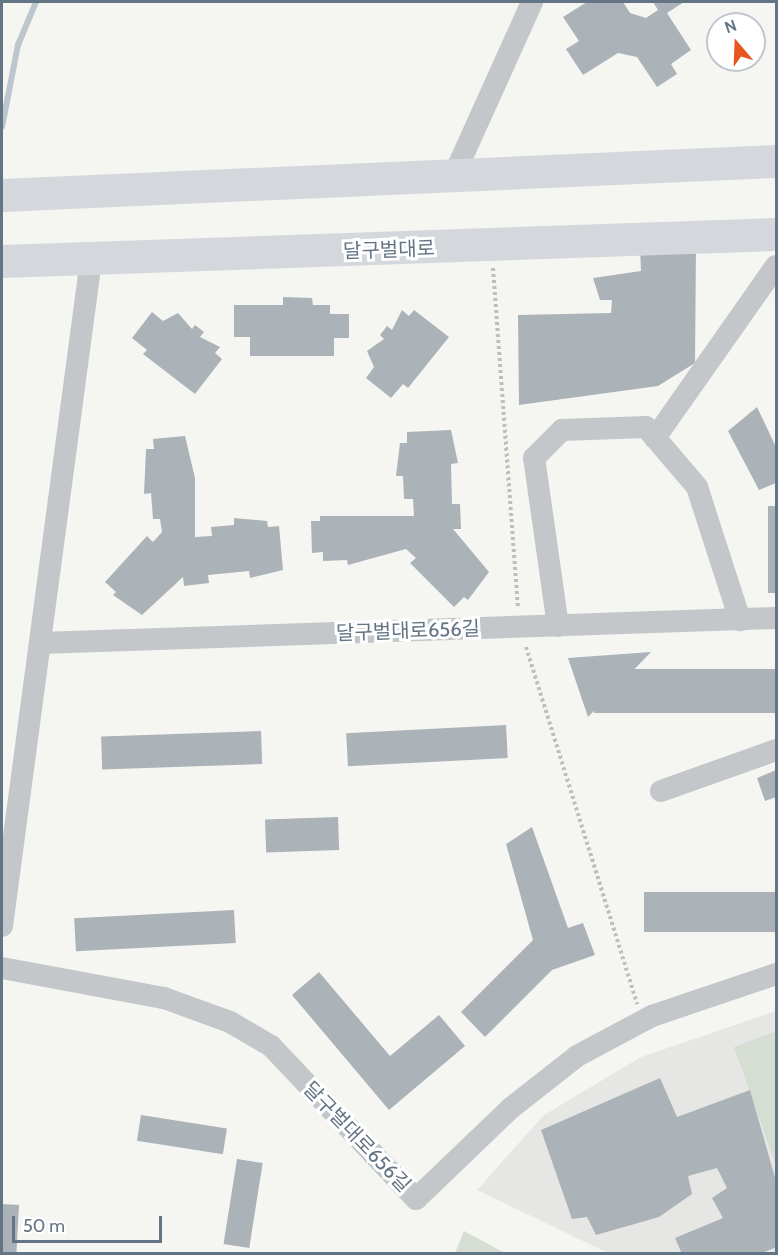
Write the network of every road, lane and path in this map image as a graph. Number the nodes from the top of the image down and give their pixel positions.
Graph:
1 (532, 2) edge
2 (777, 161) edge
3 (454, 175) junction
4 (2, 195) edge
5 (777, 234) edge
6 (91, 260) junction
7 (2, 261) edge
8 (777, 266) edge
9 (656, 438) junction
10 (777, 618) edge
11 (740, 620) junction
12 (558, 626) junction
13 (40, 643) junction
14 (777, 750) edge
15 (661, 791) dead end
16 (2, 926) edge
17 (2, 968) edge
18 (777, 974) edge

1 - 3 street
2 - 3 main road
3 - 4 main road
5 - 6 main road, 달구벌대로
6 - 7 main road, 달구벌대로
6 - 13 street
8 - 9 street
9 - 11 street
9 - 12 street
10 - 11 street, 달구벌대로656길
11 - 12 street, 달구벌대로656길
12 - 13 street, 달구벌대로656길
13 - 16 street
14 - 15 street
17 - 18 street, 달구벌대로656길

